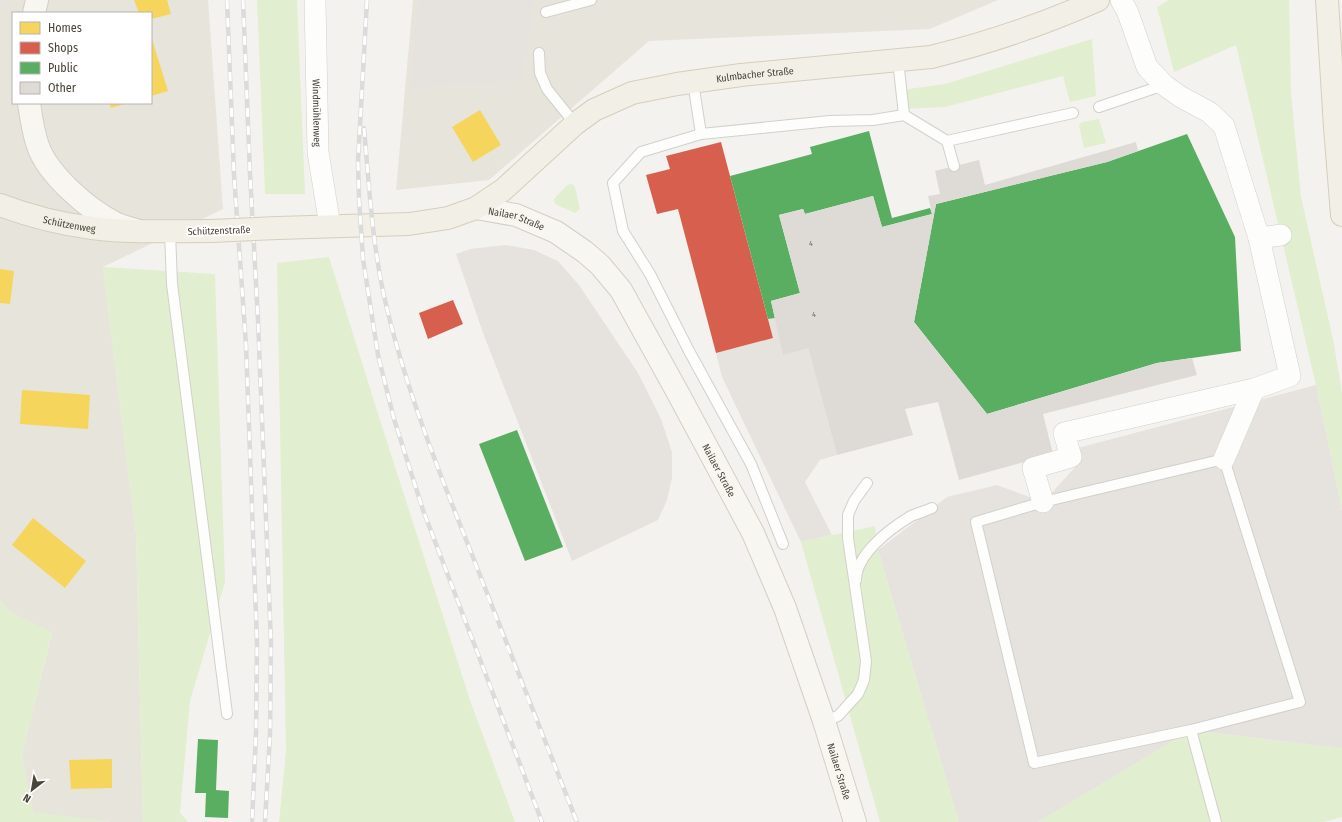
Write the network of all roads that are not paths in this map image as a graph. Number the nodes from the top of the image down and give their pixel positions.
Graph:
1 (23, 0) edge
2 (37, 0) edge
3 (315, 0) edge
4 (590, 0) edge
5 (1085, 0) edge
6 (1098, 0) edge
7 (1121, 0) edge
8 (1327, 0) edge
9 (24, 12) edge
10 (34, 12) edge
11 (546, 12) dead end
12 (1066, 13) junction
13 (539, 53) dead end
14 (898, 60) junction
15 (693, 82) junction
16 (1164, 85) junction
17 (29, 104) edge
18 (1099, 107) dead end
19 (1072, 113) dead end
20 (904, 115) junction
21 (575, 124) junction
22 (701, 134) junction
23 (947, 141) junction
24 (954, 166) dead end
25 (0, 205) edge
26 (476, 208) junction
27 (1342, 215) edge
28 (330, 226) junction
29 (141, 232) junction
30 (170, 232) junction
31 (1281, 235) dead end
32 (1259, 238) junction
33 (1254, 389) junction
34 (1224, 459) junction
35 (867, 483) dead end
36 (1043, 502) junction
37 (932, 508) dead end
38 (783, 544) dead end
39 (856, 591) junction
40 (226, 714) dead end
41 (824, 721) junction
42 (1191, 730) junction
43 (854, 822) edge
44 (1216, 822) edge

1 - 9 street
2 - 10 street
3 - 28 street, Windmühlenweg
4 - 11 lane
5 - 12 main road, Kulmbacher Straße
6 - 12 main road, Kulmbacher Straße
7 - 16 street
8 - 27 main road
12 - 14 main road, Kulmbacher Straße
13 - 21 lane
14 - 15 main road, Kulmbacher Straße
14 - 20 lane
15 - 21 main road, Kulmbacher Straße
15 - 22 lane
16 - 18 lane
16 - 32 street
17 - 29 street, Schützenstraße
19 - 23 lane
20 - 22 lane
20 - 23 lane
21 - 26 main road, Kulmbacher Straße
22 - 38 lane
23 - 24 lane
25 - 29 main road, Schützenweg
26 - 28 main road, Schützenstraße
26 - 41 street, Nailaer Straße
28 - 30 main road, Schützenstraße, bridge
29 - 30 main road, Schützenstraße
30 - 40 lane
31 - 32 street
32 - 33 street
33 - 34 street
33 - 36 street
34 - 36 lane
34 - 42 lane
35 - 39 lane
36 - 42 lane
37 - 39 lane
39 - 41 lane
41 - 43 street, Nailaer Straße
42 - 44 lane

